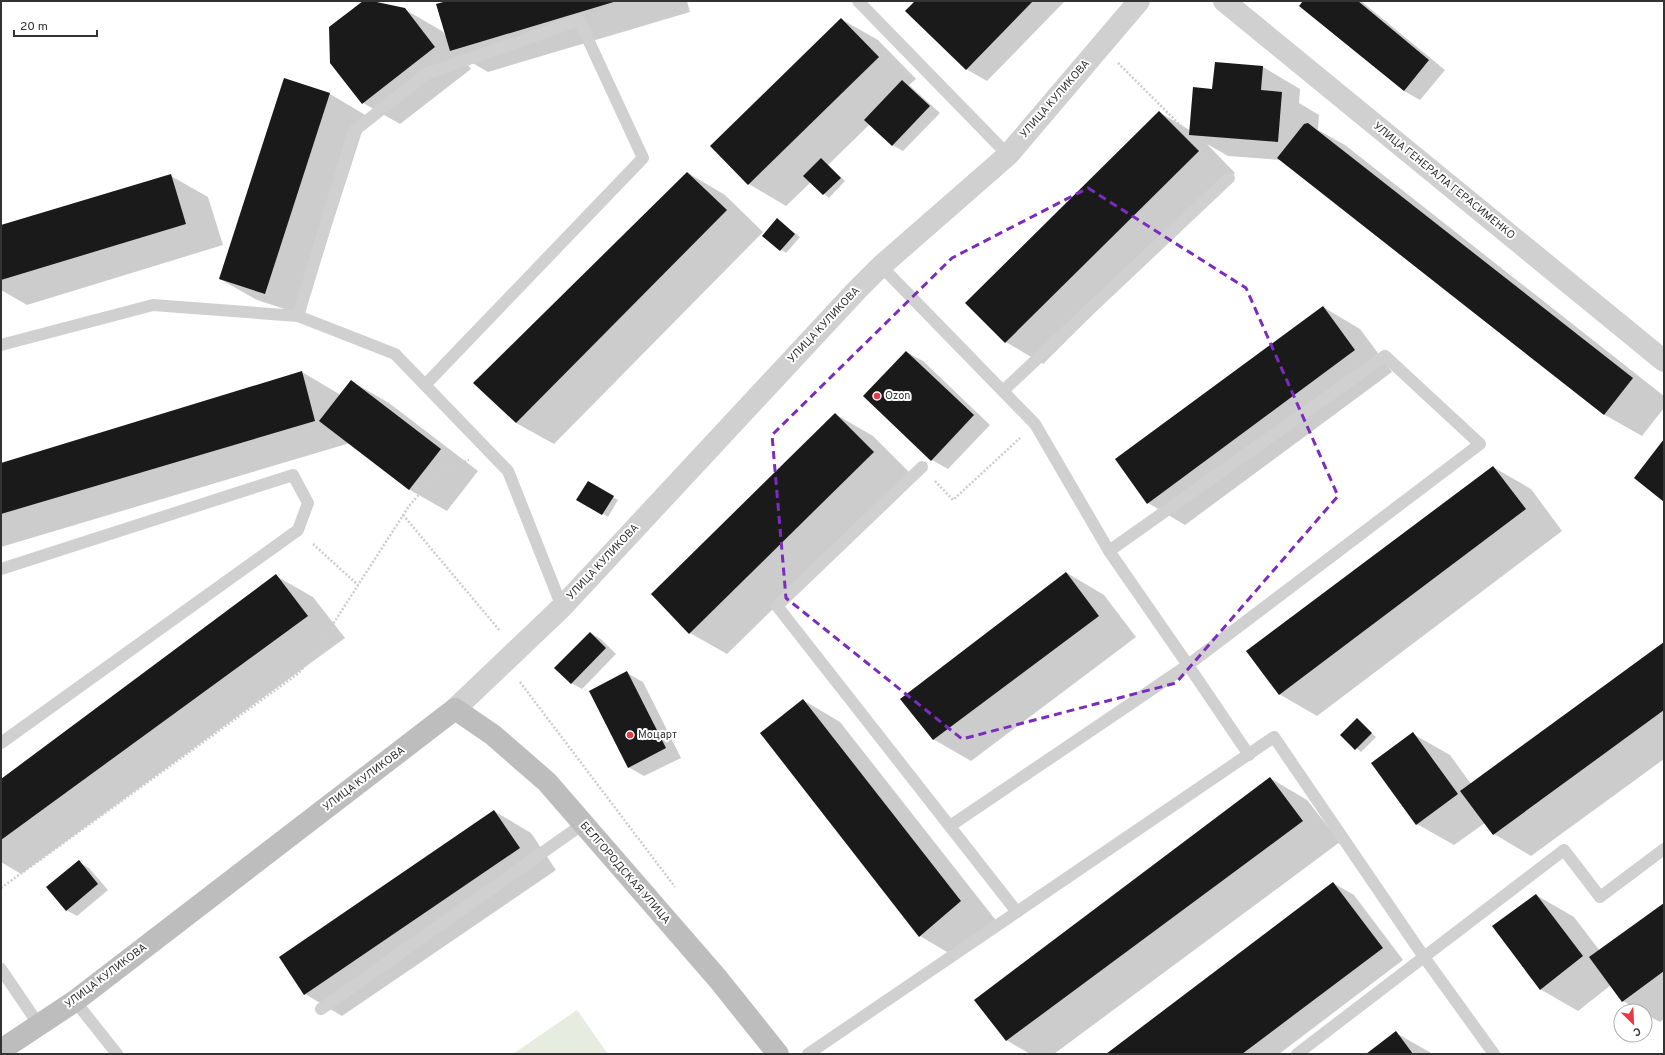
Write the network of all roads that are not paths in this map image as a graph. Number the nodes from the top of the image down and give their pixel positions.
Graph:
1 (858, 1) edge
2 (1139, 1) edge
3 (1224, 1) edge
4 (1008, 154) junction
5 (1229, 178) road end
6 (881, 266) junction
7 (298, 316) junction
8 (1, 345) edge
9 (1664, 361) edge
10 (425, 385) junction
11 (1003, 391) junction
12 (922, 467) road end
13 (1109, 551) junction
14 (1, 569) edge
15 (562, 607) junction
16 (1188, 665) junction
17 (455, 709) junction
18 (1, 743) edge
19 (1249, 755) junction
20 (583, 824) junction
21 (950, 826) junction
22 (1664, 849) edge
23 (1017, 912) junction
24 (1424, 957) junction
25 (1, 969) edge
26 (76, 1001) junction
27 (321, 1009) dead end
28 (39, 1025) junction
29 (1, 1050) edge
30 (117, 1054) edge
31 (778, 1054) edge
32 (808, 1054) edge
33 (1297, 1054) edge
34 (1494, 1054) edge

1 - 4 lane
2 - 4 street, УЛИЦА КУЛИКОВА
3 - 9 street, УЛИЦА ГЕНЕРАЛА ГЕРАСИМЕНКО
4 - 6 street, УЛИЦА КУЛИКОВА
5 - 11 lane
6 - 11 lane
6 - 15 street, УЛИЦА КУЛИКОВА
7 - 8 lane
7 - 10 lane
7 - 10 lane
10 - 15 lane
11 - 13 lane
12 - 21 lane
13 - 16 lane
13 - 16 lane
14 - 18 lane
15 - 17 street, УЛИЦА КУЛИКОВА
16 - 19 lane
16 - 21 lane
17 - 20 main road, БЕЛГОРОДСКАЯ УЛИЦА
17 - 26 main road, УЛИЦА КУЛИКОВА
19 - 23 lane
19 - 24 lane
20 - 27 lane
20 - 31 main road, БЕЛГОРОДСКАЯ УЛИЦА
21 - 23 lane
22 - 24 lane
23 - 32 lane
24 - 33 lane
24 - 34 lane
25 - 28 lane
26 - 28 main road, УЛИЦА КУЛИКОВА
26 - 30 lane
28 - 29 main road, УЛИЦА КУЛИКОВА

